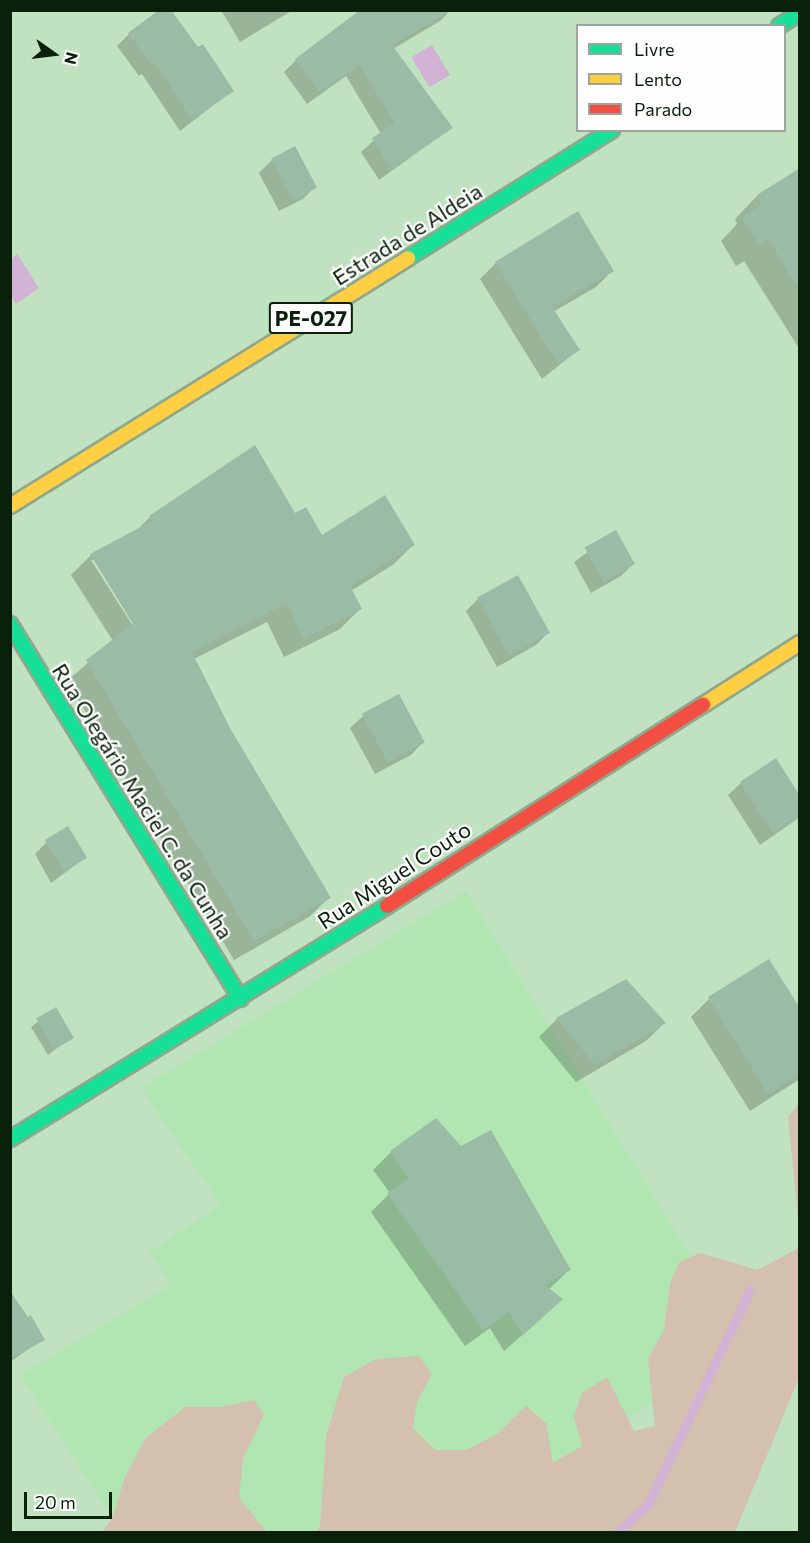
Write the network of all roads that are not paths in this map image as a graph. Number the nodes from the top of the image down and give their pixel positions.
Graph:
1 (800, 13) edge
2 (782, 24) edge
3 (609, 132) edge
4 (10, 506) edge
5 (10, 624) edge
6 (800, 643) edge
7 (241, 999) junction
8 (10, 1139) edge

1 - 2 street
3 - 4 street, Estrada de Aldeia / PE-027
5 - 7 street, Rua Olegário Maciel C. da Cunha
6 - 7 street, Rua Miguel Couto
7 - 8 street, Rua Miguel Couto

